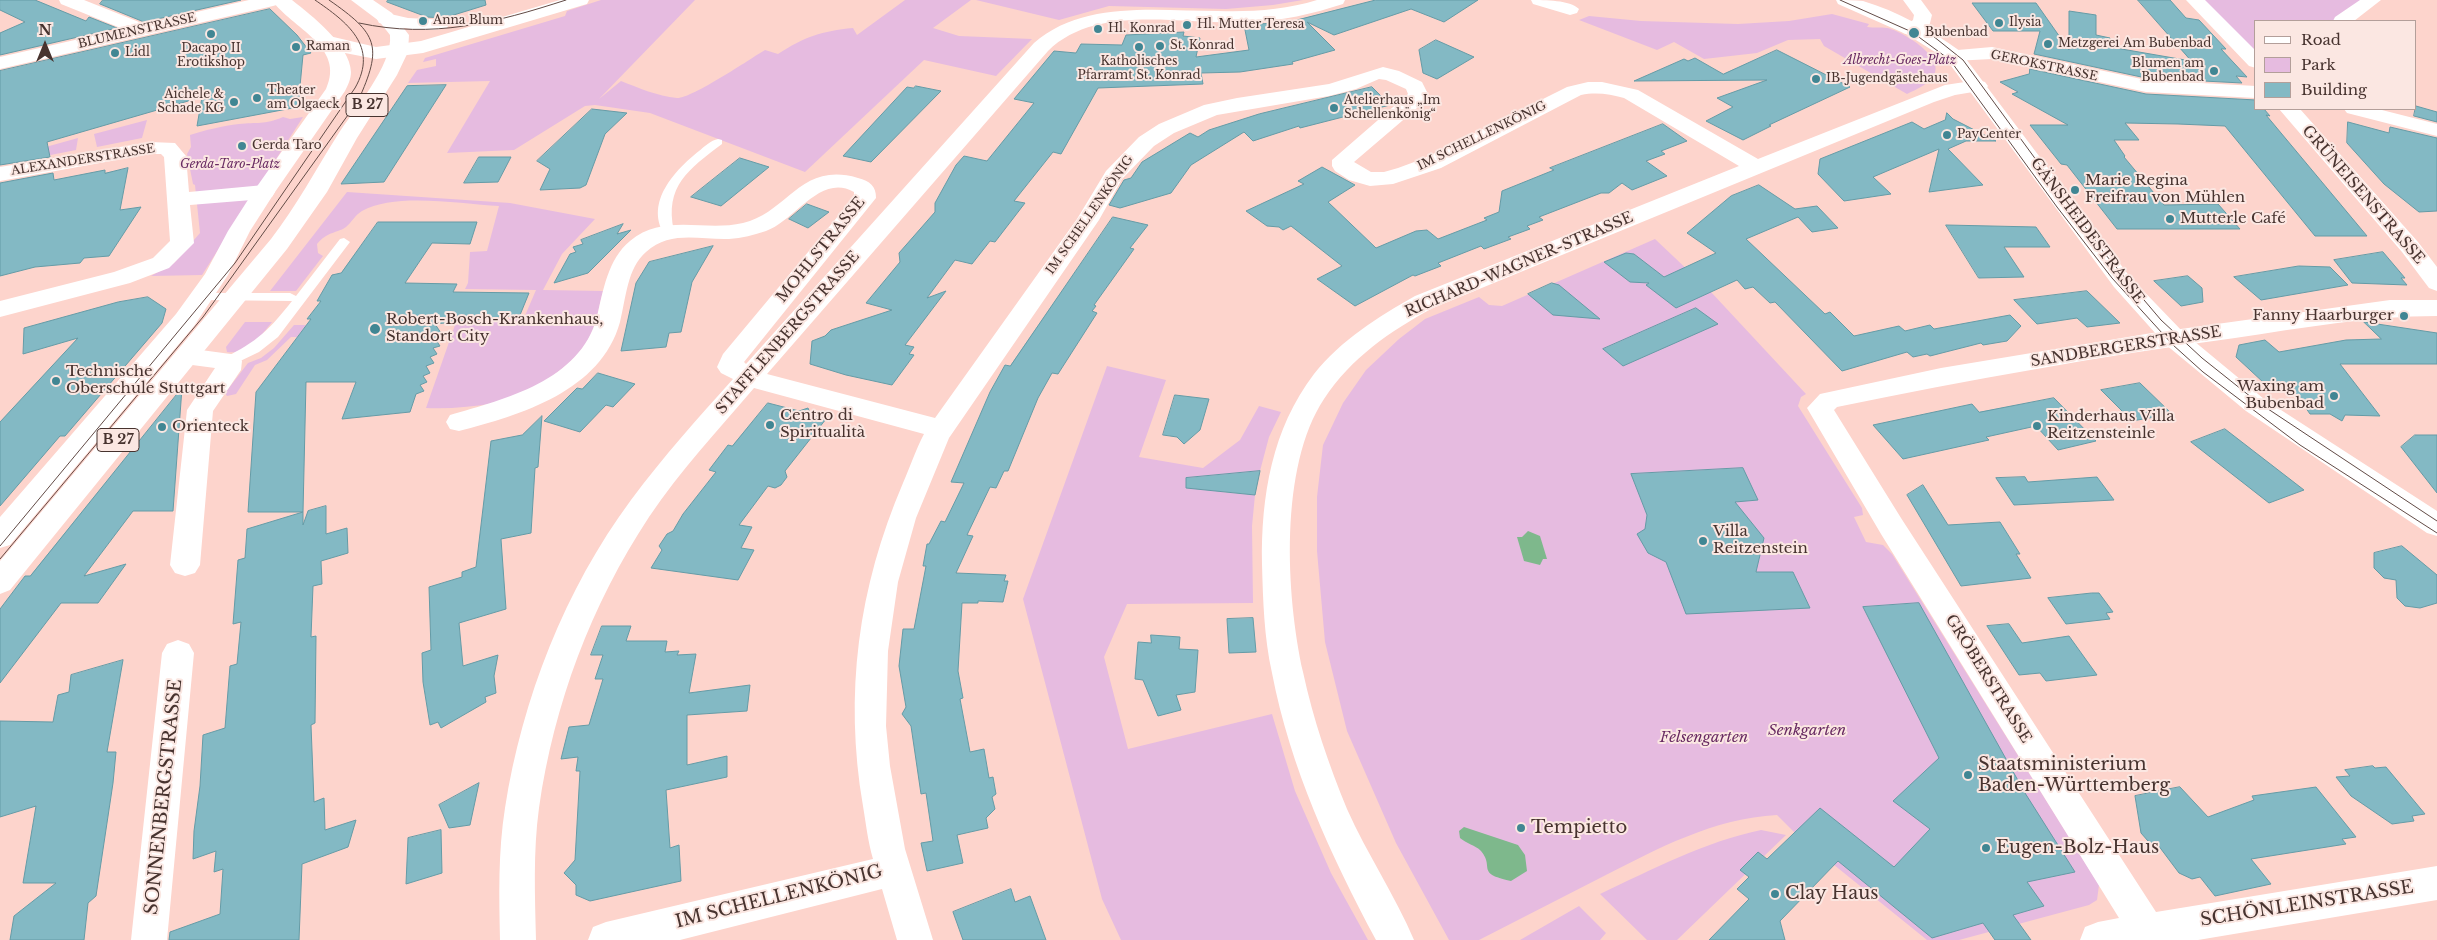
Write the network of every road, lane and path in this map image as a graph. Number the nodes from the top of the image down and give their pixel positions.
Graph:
1 (68, 0) edge
2 (273, 0) edge
3 (281, 0) edge
4 (360, 0) edge
5 (520, 0) edge
6 (580, 0) edge
7 (1336, 0) edge
8 (1540, 0) edge
9 (1845, 0) edge
10 (1912, 0) edge
11 (2195, 0) edge
12 (2372, 0) edge
13 (1570, 9) dead end
14 (386, 19) junction
15 (2343, 20) edge
16 (440, 24) junction
17 (1910, 29) junction
18 (142, 30) junction
19 (325, 41) junction
20 (392, 48) junction
21 (1953, 55) junction
22 (2254, 60) edge
23 (0, 64) edge
24 (339, 84) junction
25 (1978, 86) junction
26 (2254, 92) edge
27 (2290, 110) edge
28 (2358, 110) edge
29 (2437, 130) edge
30 (718, 142) dead end
31 (1756, 167) junction
32 (0, 174) edge
33 (264, 192) junction
34 (180, 199) junction
35 (668, 231) junction
36 (344, 242) dead end
37 (2437, 282) edge
38 (203, 296) junction
39 (235, 297) junction
40 (290, 297) dead end
41 (2437, 308) edge
42 (0, 309) edge
43 (2174, 338) junction
44 (186, 357) junction
45 (229, 361) junction
46 (750, 376) junction
47 (1820, 408) joint
48 (459, 422) dead end
49 (941, 429) junction
50 (2437, 524) edge
51 (0, 537) edge
52 (185, 565) dead end
53 (0, 582) edge
54 (178, 653) dead end
55 (894, 868) junction
56 (2437, 883) edge
57 (2147, 931) junction
58 (149, 940) edge
59 (518, 940) edge
60 (606, 940) edge
61 (915, 940) edge
62 (1396, 940) edge
63 (2098, 940) edge

1 - 18 street
2 - 18 street, BLUMENSTRASSE
3 - 19 street, B 27
4 - 14 street
5 - 16 street
6 - 20 street
7 - 46 street, STAFFLENBERGSTRASSE
8 - 13 street
9 - 17 street
10 - 17 street
11 - 22 street
12 - 15 street
14 - 16 street
14 - 20 street
16 - 20 street
17 - 21 street
18 - 23 street, BLUMENSTRASSE
19 - 20 street
19 - 24 street, B 27
20 - 24 street
20 - 39 street, B 27
21 - 25 street, GÄNSHEIDESTRASSE
21 - 26 street, GEROKSTRASSE
24 - 33 street, B 27
25 - 31 street, RICHARD-WAGNER-STRASSE
25 - 43 street, GÄNSHEIDESTRASSE
27 - 37 street, GRÜNEISENSTRASSE
28 - 29 street
30 - 35 lane
31 - 49 street, IM SCHELLENKÖNIG
31 - 62 street, RICHARD-WAGNER-STRASSE
32 - 34 street, ALEXANDERSTRASSE
33 - 34 street
33 - 38 street, B 27
34 - 42 street
35 - 46 street, MOHLSTRASSE
35 - 48 street, MOHLSTRASSE
36 - 45 lane
38 - 39 lane
38 - 51 street, B 27
39 - 40 lane
39 - 44 street, B 27
41 - 43 street, SANDBERGERSTRASSE
43 - 47 street, SANDBERGERSTRASSE
43 - 50 street, GÄNSHEIDESTRASSE
44 - 45 street
44 - 53 street, B 27
45 - 52 street
46 - 49 street
46 - 59 street, STAFFLENBERGSTRASSE
47 - 57 street, GRÖBERSTRASSE
49 - 55 street, IM SCHELLENKÖNIG
54 - 58 street, SONNENBERGSTRASSE
55 - 60 street, IM SCHELLENKÖNIG
55 - 61 street, IM SCHELLENKÖNIG
56 - 57 street, SCHÖNLEINSTRASSE
57 - 63 street

